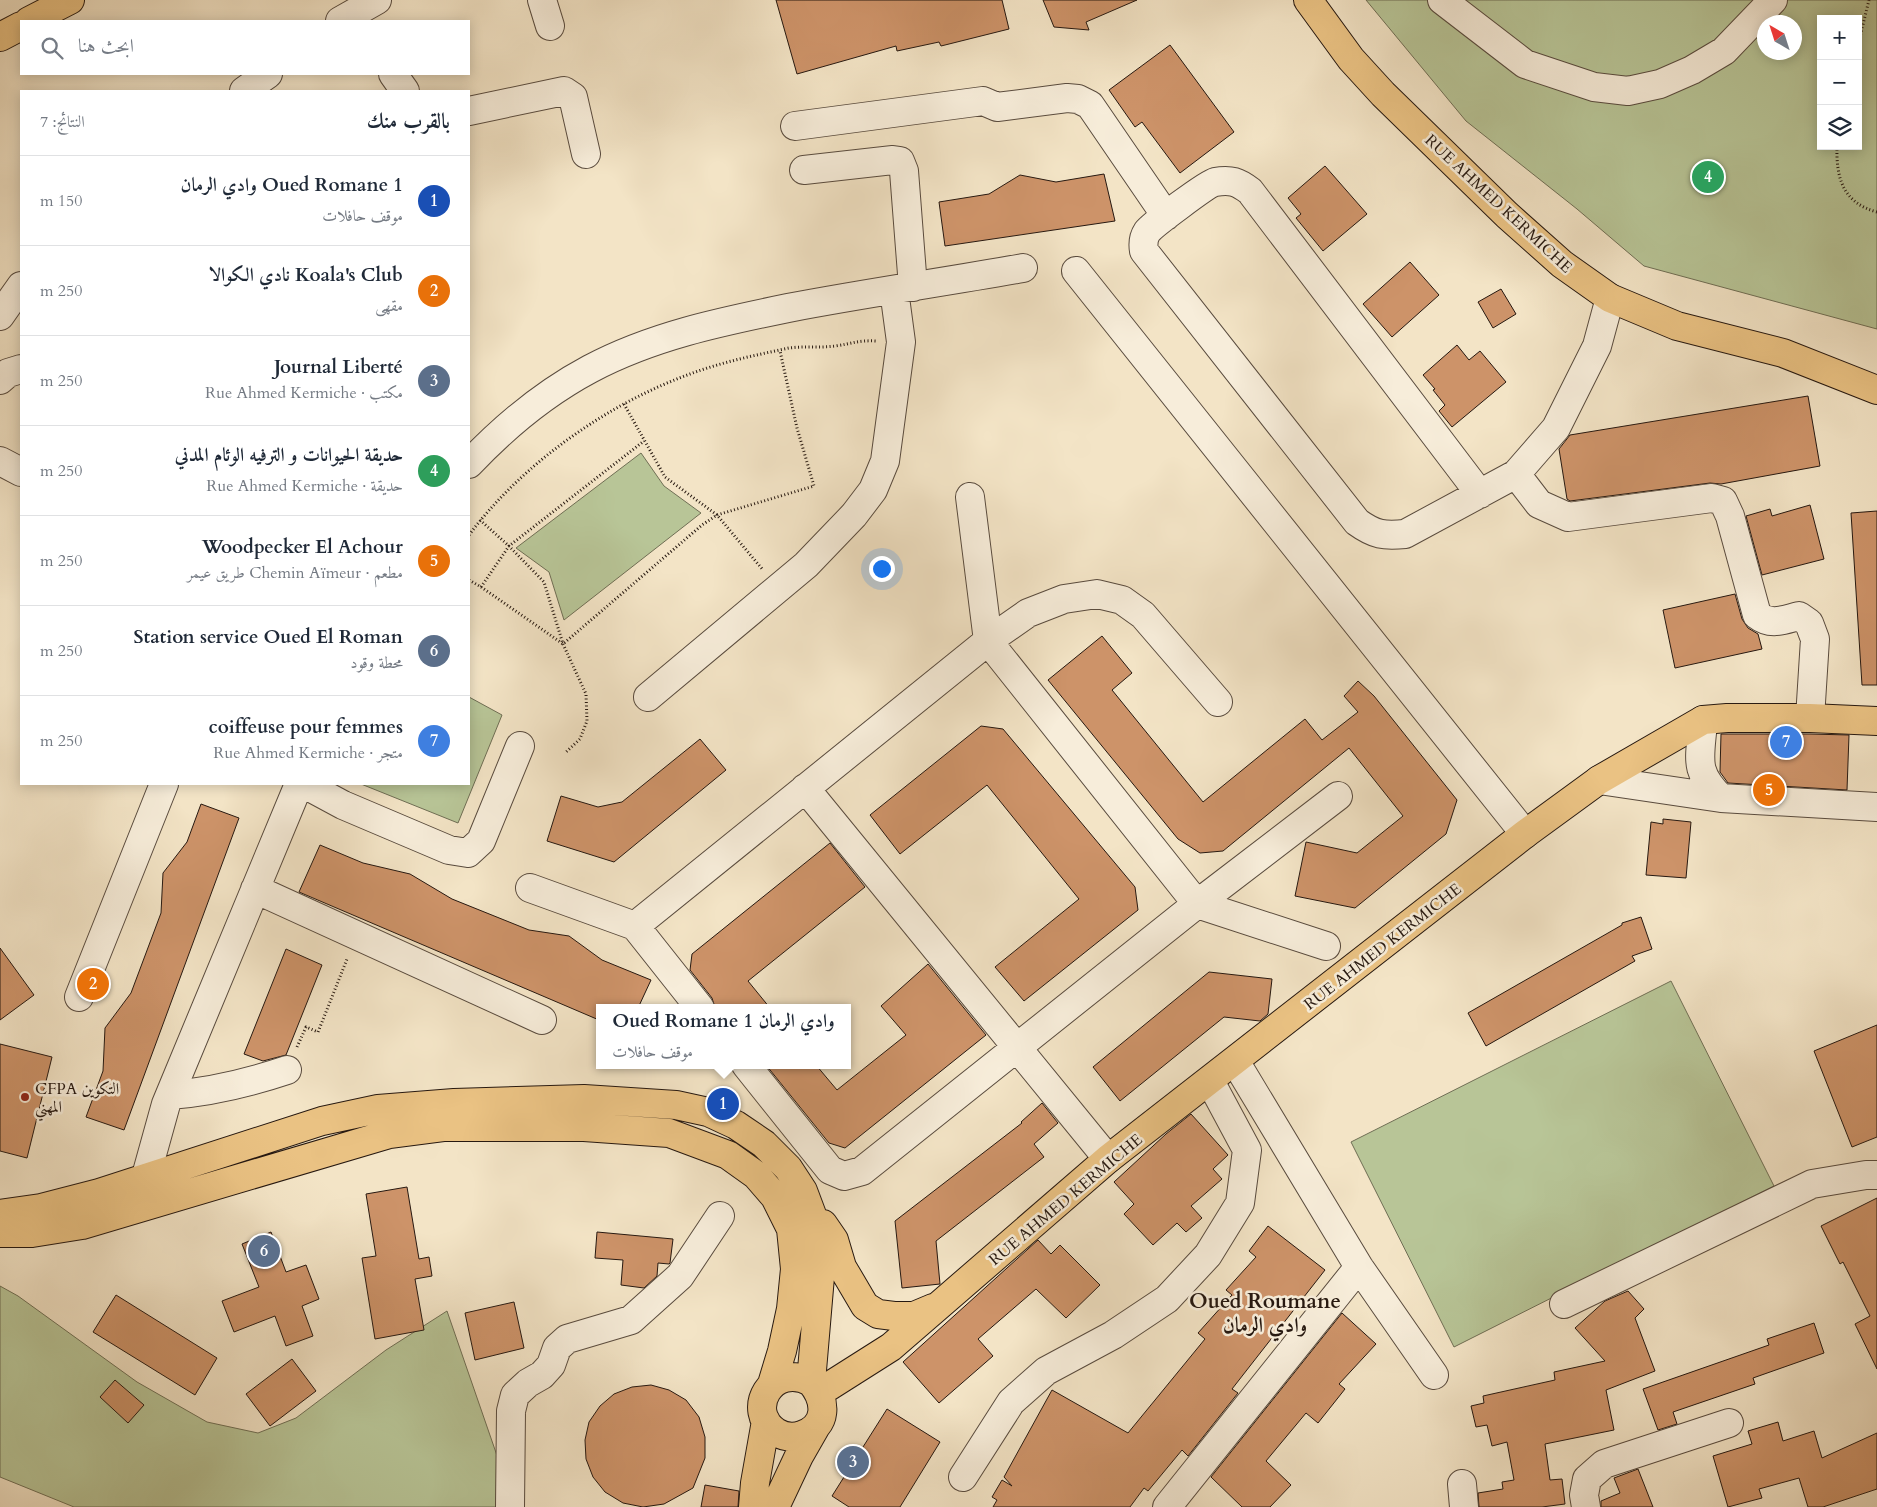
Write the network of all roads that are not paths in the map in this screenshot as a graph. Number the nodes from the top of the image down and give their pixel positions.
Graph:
1 (70, 0) edge
2 (377, 0) edge
3 (542, 0) edge
4 (1308, 0) edge
5 (1442, 0) edge
6 (1773, 0) edge
7 (350, 19) edge
8 (32, 20) edge
9 (550, 26) dead end
10 (20, 27) edge
11 (0, 37) edge
12 (267, 75) edge
13 (394, 75) edge
14 (245, 90) edge
15 (404, 90) edge
16 (470, 110) edge
17 (795, 126) dead end
18 (586, 154) dead end
19 (804, 170) dead end
20 (1166, 216) junction
21 (1023, 268) dead end
22 (1076, 271) dead end
23 (20, 288) edge
24 (904, 289) junction
25 (1610, 298) junction
26 (0, 318) edge
27 (20, 324) edge
28 (20, 369) edge
29 (0, 380) edge
30 (1877, 390) edge
31 (0, 461) edge
32 (470, 463) edge
33 (20, 471) edge
34 (1516, 474) junction
35 (1480, 494) junction
36 (970, 497) dead end
37 (988, 642) junction
38 (648, 697) dead end
39 (1218, 702) dead end
40 (1810, 718) junction
41 (1703, 720) junction
42 (1877, 721) edge
43 (520, 746) dead end
44 (1599, 780) junction
45 (164, 785) edge
46 (299, 785) edge
47 (306, 785) edge
48 (805, 788) junction
49 (1338, 796) dead end
50 (1721, 798) junction
51 (1877, 807) edge
52 (1525, 834) junction
53 (530, 888) dead end
54 (255, 889) junction
55 (1197, 904) junction
56 (635, 926) junction
57 (1326, 946) dead end
58 (79, 997) dead end
59 (697, 1004) edge
60 (542, 1020) dead end
61 (1017, 1046) junction
62 (1235, 1062) junction
63 (749, 1069) edge
64 (287, 1070) road end
65 (1210, 1080) junction
66 (170, 1095) junction
67 (1108, 1159) junction
68 (1877, 1175) edge
69 (146, 1176) junction
70 (0, 1214) edge
71 (812, 1215) junction
72 (720, 1216) dead end
73 (0, 1234) edge
74 (1359, 1267) junction
75 (941, 1304) junction
76 (1564, 1304) dead end
77 (1434, 1375) dead end
78 (772, 1384) junction
79 (816, 1387) junction
80 (766, 1421) junction
81 (1729, 1423) dead end
82 (815, 1428) junction
83 (963, 1477) dead end
84 (510, 1507) edge
85 (752, 1507) edge
86 (775, 1507) edge
87 (1167, 1507) edge
88 (1586, 1507) edge

1 - 8 main road
2 - 7 street
3 - 9 street
4 - 25 main road, RUE AHMED KERMICHE
5 - 6 street
10 - 11 main road
12 - 14 street
13 - 15 street
16 - 18 street
17 - 20 street
19 - 24 street
20 - 35 street
20 - 35 street
21 - 24 street
22 - 52 street
23 - 26 street
24 - 32 street
24 - 38 street
25 - 30 main road, RUE AHMED KERMICHE
25 - 34 street
26 - 27 street
28 - 29 street
31 - 33 street
34 - 35 street
34 - 40 street
36 - 37 street
37 - 39 street
37 - 48 street
37 - 55 street
40 - 41 main road, RUE AHMED KERMICHE
40 - 42 main road, RUE AHMED KERMICHE
41 - 44 main road, RUE AHMED KERMICHE
41 - 50 street
43 - 47 street
44 - 50 street
44 - 52 main road, RUE AHMED KERMICHE
45 - 58 street
46 - 54 street
48 - 56 street
48 - 61 street
49 - 55 street
50 - 51 street
52 - 62 main road, RUE AHMED KERMICHE
53 - 56 street
54 - 60 street
54 - 66 street
55 - 57 street
55 - 61 street
56 - 59 street
61 - 63 street
61 - 67 street
62 - 65 main road, RUE AHMED KERMICHE
62 - 74 street
64 - 66 street
65 - 67 main road, RUE AHMED KERMICHE
65 - 83 street
66 - 69 street
67 - 75 main road, RUE AHMED KERMICHE
68 - 76 street
69 - 70 main road
69 - 71 main road
71 - 75 main road
71 - 79 main road
72 - 84 street
73 - 78 main road
74 - 77 street
74 - 87 street
75 - 79 main road, RUE AHMED KERMICHE
78 - 79 main road
78 - 80 main road
79 - 82 main road
80 - 82 main road
80 - 85 main road
81 - 88 street
82 - 86 main road

